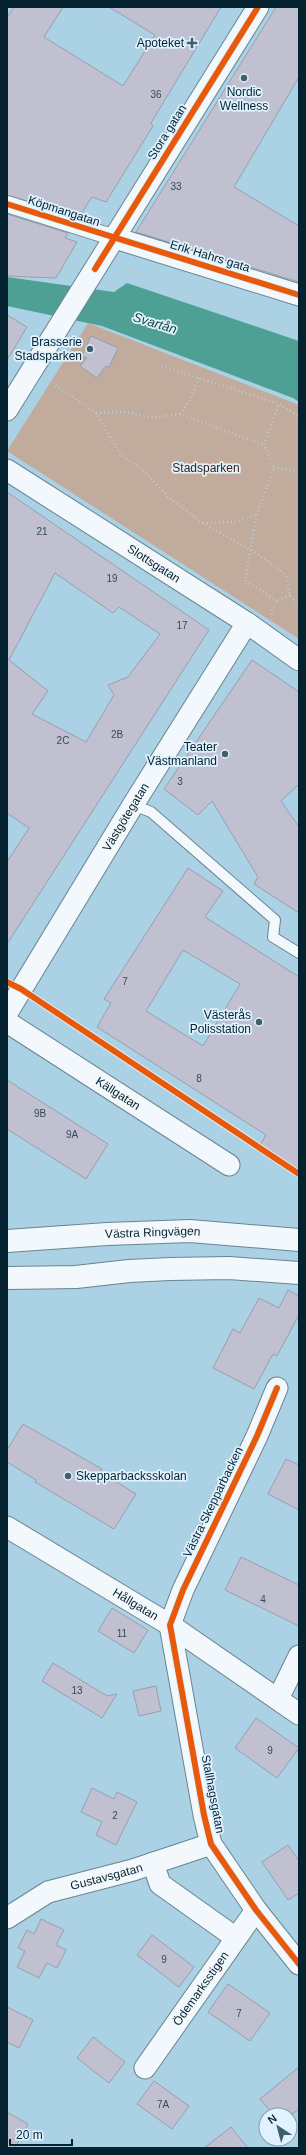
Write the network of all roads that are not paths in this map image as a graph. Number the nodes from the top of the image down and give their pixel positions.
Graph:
1 (258, 7) edge
2 (7, 204) edge
3 (115, 238) junction
4 (299, 295) edge
5 (7, 410) edge
6 (7, 470) edge
7 (253, 628) junction
8 (299, 660) edge
9 (133, 804) junction
10 (299, 953) edge
11 (7, 1012) edge
12 (7, 1022) edge
13 (229, 1165) dead end
14 (299, 1240) edge
15 (7, 1241) edge
16 (299, 1273) edge
17 (7, 1278) edge
18 (277, 1388) dead end
19 (7, 1527) edge
20 (170, 1625) junction
21 (299, 1656) edge
22 (278, 1699) junction
23 (299, 1714) edge
24 (211, 1844) junction
25 (153, 1863) junction
26 (256, 1910) junction
27 (7, 1918) edge
28 (236, 1938) junction
29 (299, 1964) edge
30 (145, 2068) dead end

1 - 3 street, Stora gatan
2 - 3 street, Köpmangatan
3 - 4 street, Erik Hahrs gata
3 - 5 street, Stora gatan
6 - 7 street, Slottsgatan
7 - 8 street, Slottsgatan
7 - 9 street, Västgötegatan
9 - 10 lane
9 - 11 street, Västgötegatan
12 - 13 street, Källgatan
14 - 15 main road, Västra Ringvägen
16 - 17 main road
18 - 20 street, Västra Skepparbacken
19 - 20 street, Hållgatan
20 - 22 street, Hållgatan
20 - 24 street, Stallhagsgatan
21 - 22 street
22 - 23 street, Hållgatan
24 - 25 street, Gustavsgatan
24 - 26 street, Stallhagsgatan
25 - 27 street, Gustavsgatan
25 - 28 street
26 - 28 street, Ödemarksstigen
26 - 29 street, Stallhagsgatan
28 - 30 street, Ödemarksstigen

